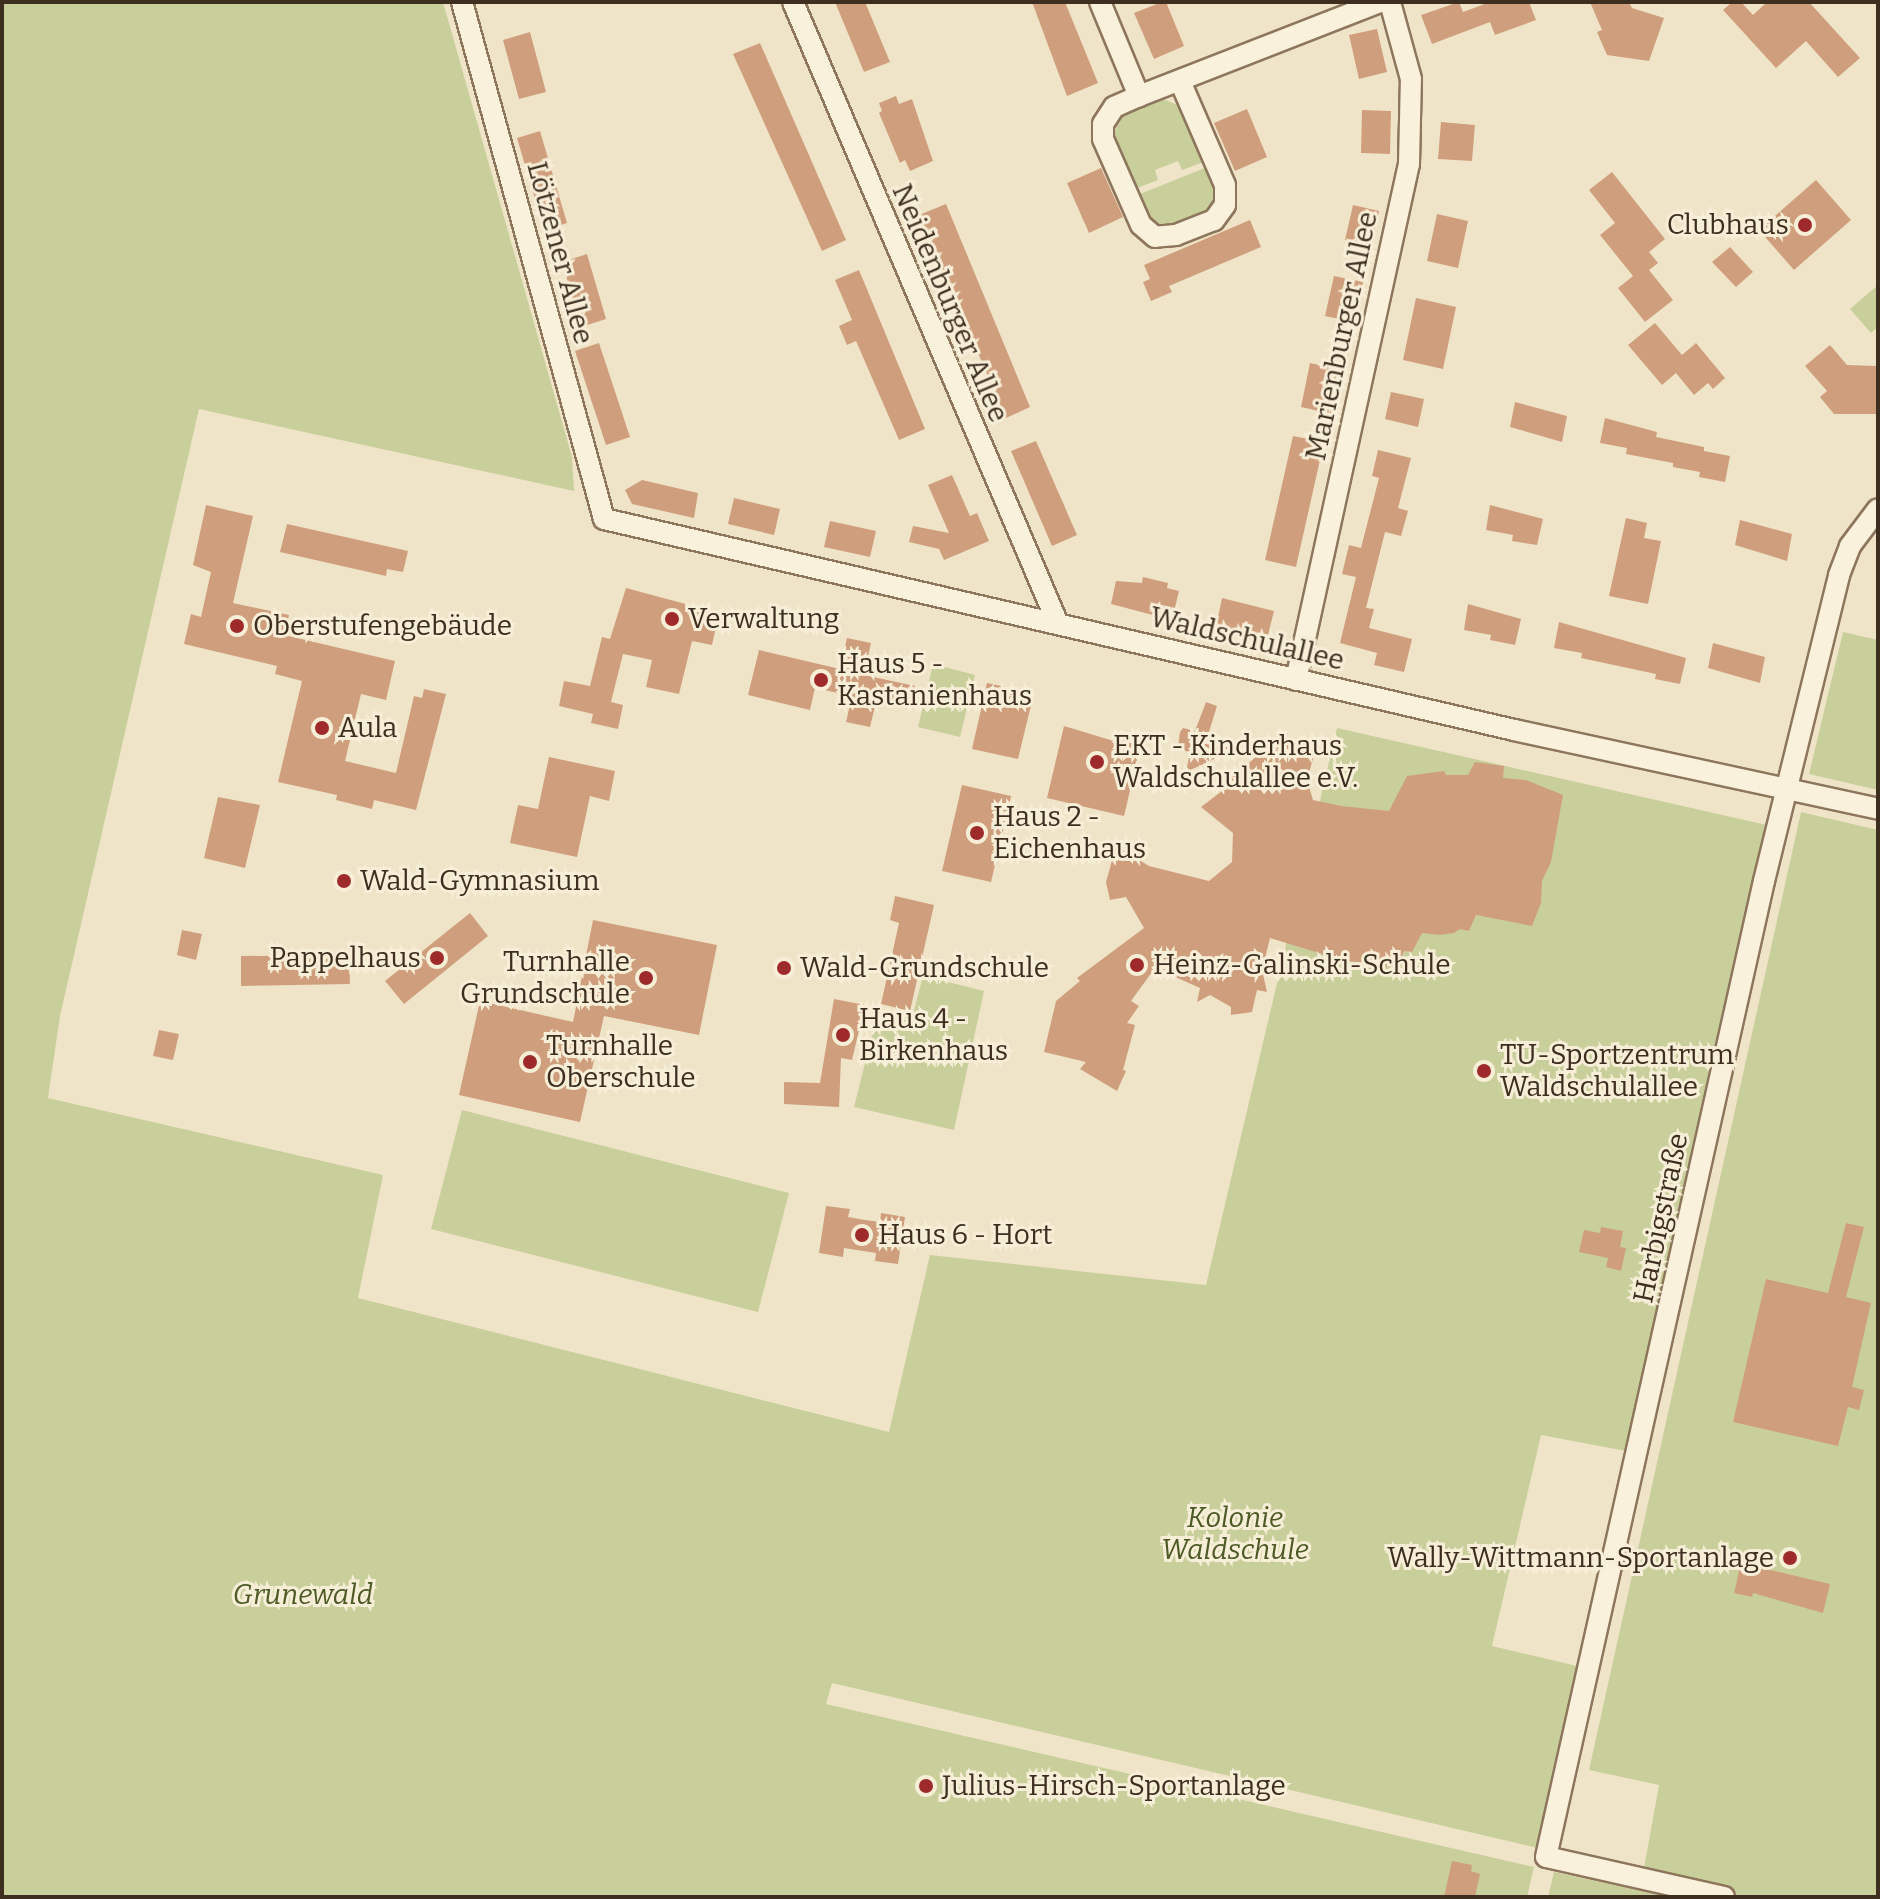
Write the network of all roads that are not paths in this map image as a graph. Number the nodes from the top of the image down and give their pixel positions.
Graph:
1 (462, 2) edge
2 (793, 2) edge
3 (1100, 2) edge
4 (1380, 2) edge
5 (1390, 2) edge
6 (1180, 81) junction
7 (1139, 96) junction
8 (1878, 509) edge
9 (604, 519) joint
10 (1058, 624) junction
11 (1296, 680) junction
12 (1788, 788) junction
13 (1878, 809) edge
14 (1724, 1897) edge

1 - 9 street, Lötzener Allee
2 - 10 street, Neidenburger Allee
3 - 7 street
4 - 6 street
5 - 11 street, Marienburger Allee
6 - 7 street
6 - 7 street
8 - 12 street, Harbigstraße
9 - 10 street, Waldschulallee
10 - 11 street, Waldschulallee
11 - 12 street, Waldschulallee
12 - 13 street, Waldschulallee
12 - 14 street, Harbigstraße

